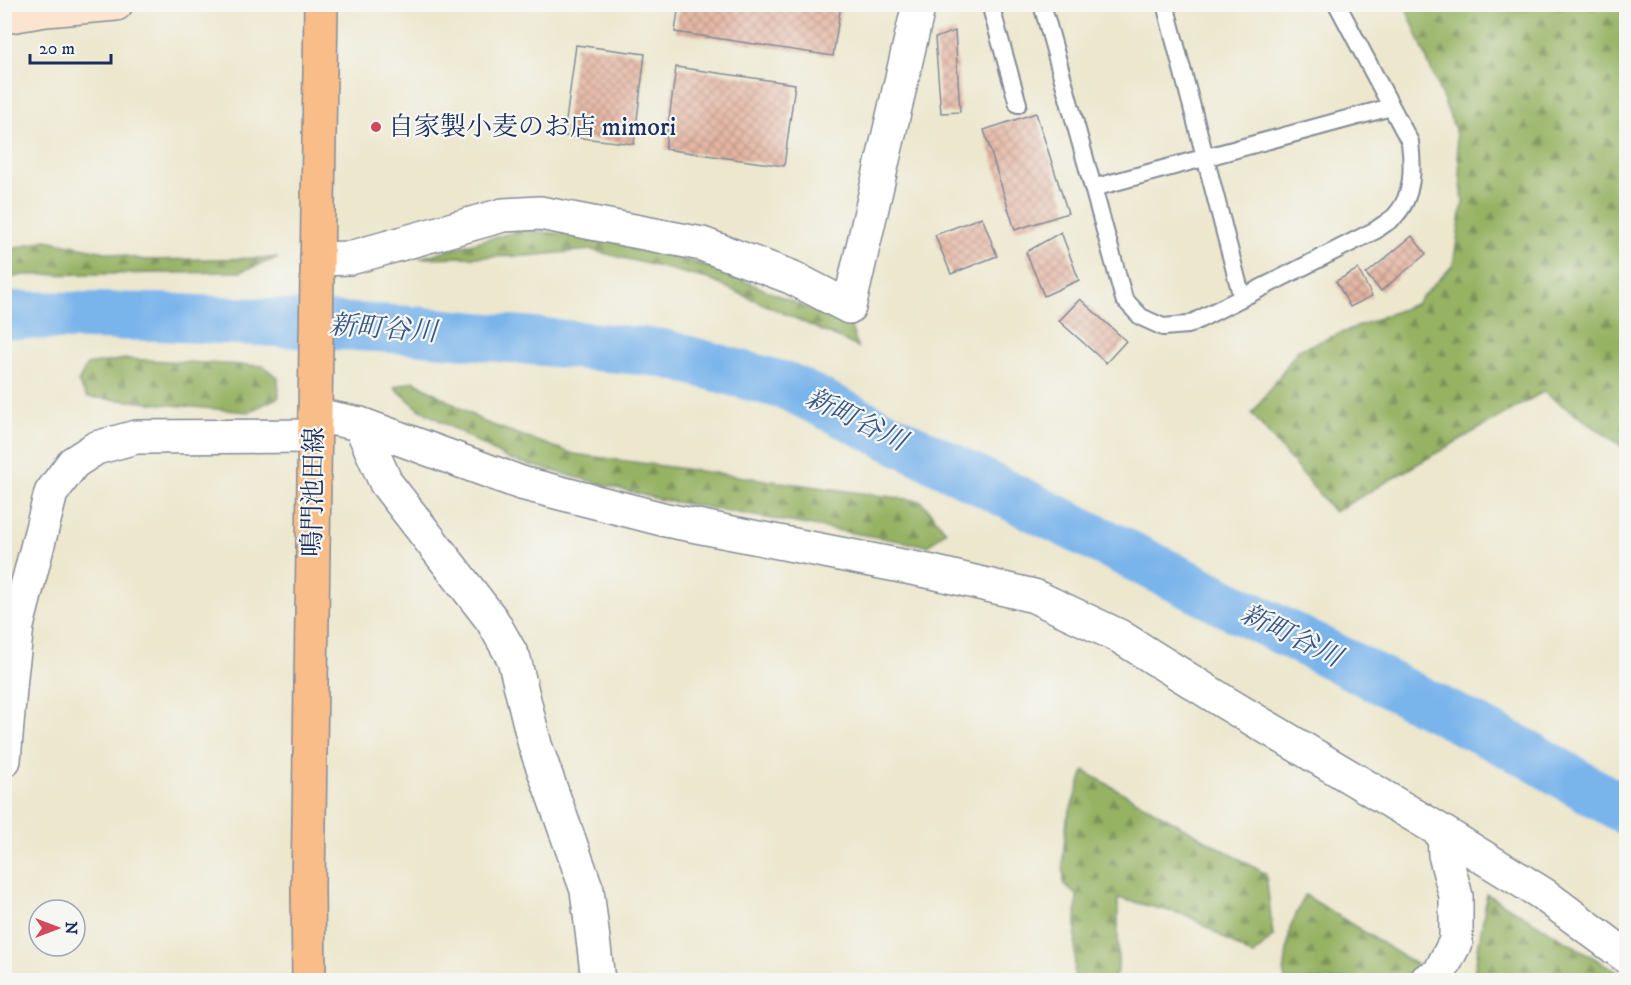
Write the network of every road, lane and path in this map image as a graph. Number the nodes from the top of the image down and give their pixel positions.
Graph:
1 (116, 4) edge
2 (321, 4) edge
3 (919, 4) edge
4 (990, 4) edge
5 (1042, 4) edge
6 (1165, 4) edge
7 (1338, 4) edge
8 (4, 17) edge
9 (1018, 104) dead end
10 (1392, 107) junction
11 (1205, 157) junction
12 (1093, 188) junction
13 (317, 272) junction
14 (1242, 298) junction
15 (315, 414) junction
16 (360, 424) junction
17 (4, 759) edge
18 (1444, 833) junction
19 (1626, 956) edge
20 (1434, 979) edge
21 (598, 980) edge
22 (309, 981) edge
23 (603, 981) edge

1 - 8 street
2 - 13 main road, 鳴門池田線
3 - 13 street
4 - 9 lane
5 - 12 lane
6 - 11 lane
7 - 10 lane
10 - 11 lane
10 - 14 lane
11 - 12 lane
11 - 14 lane
12 - 14 lane
13 - 15 main road, 鳴門池田線
15 - 16 street
15 - 17 street
15 - 22 main road, 鳴門池田線
16 - 18 street
16 - 21 street
18 - 19 street
18 - 20 street
21 - 23 street

